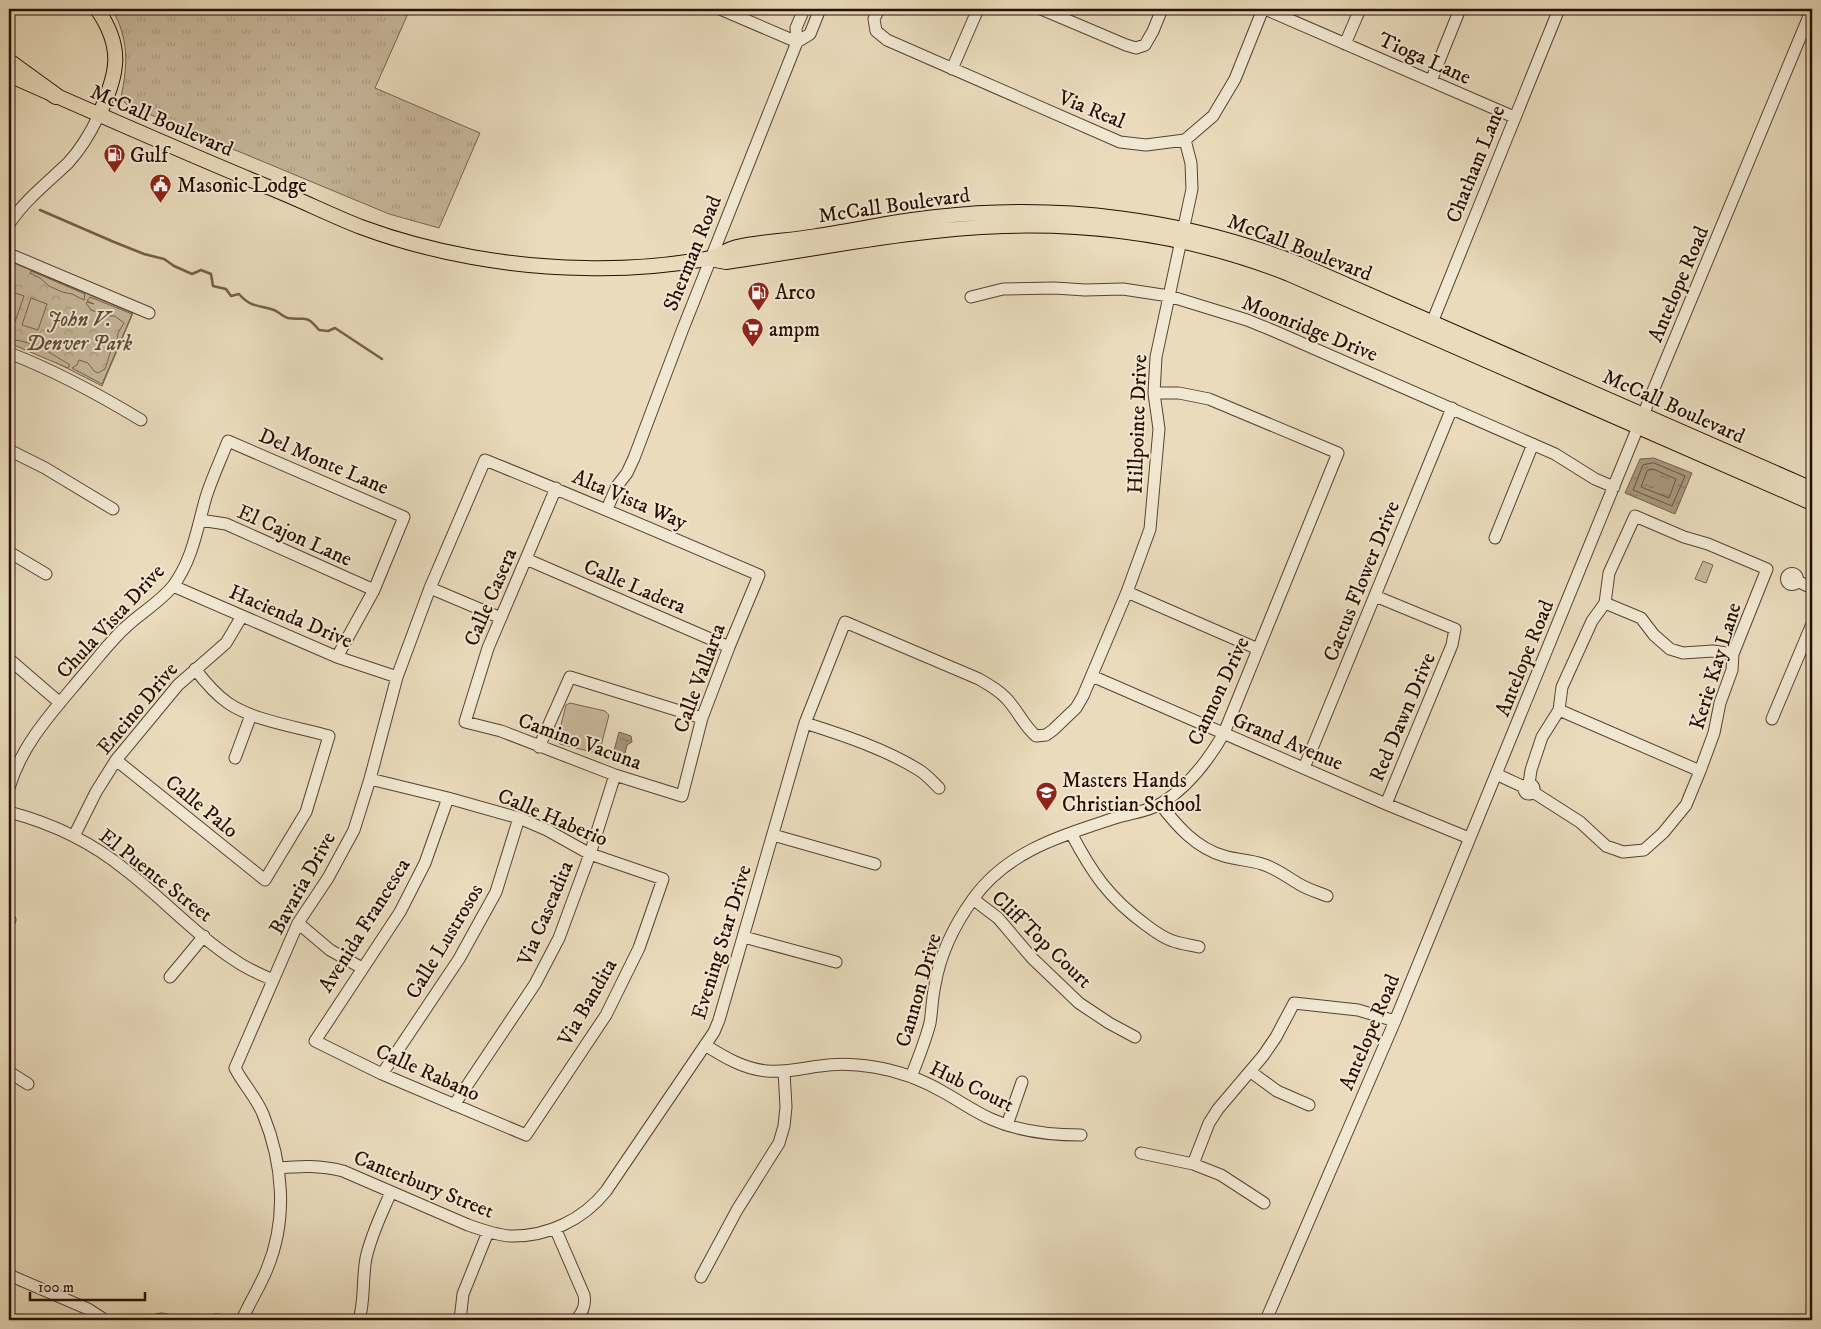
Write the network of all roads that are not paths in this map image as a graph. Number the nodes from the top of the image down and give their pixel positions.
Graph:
1 (97, 9) edge
2 (720, 9) edge
3 (804, 9) edge
4 (820, 9) edge
5 (879, 9) edge
6 (978, 9) edge
7 (1041, 9) edge
8 (1162, 9) edge
9 (1264, 9) edge
10 (1360, 9) edge
11 (1460, 9) edge
12 (1558, 9) edge
13 (1812, 9) edge
14 (797, 42) junction
15 (1345, 44) junction
16 (9, 62) edge
17 (952, 70) junction
18 (9, 75) edge
19 (1431, 81) junction
20 (56, 96) junction
21 (99, 115) junction
22 (1514, 117) junction
23 (1184, 140) junction
24 (1035, 212) junction
25 (9, 224) edge
26 (941, 231) junction
27 (1182, 235) junction
28 (9, 254) edge
29 (710, 259) junction
30 (1169, 296) junction
31 (971, 297) dead end
32 (149, 313) dead end
33 (1429, 328) junction
34 (9, 353) edge
35 (1154, 394) junction
36 (1452, 408) junction
37 (141, 420) dead end
38 (1641, 421) junction
39 (228, 441) joint
40 (1533, 444) junction
41 (9, 450) edge
42 (485, 460) joint
43 (1614, 487) junction
44 (556, 488) junction
45 (1812, 489) edge
46 (1812, 503) edge
47 (113, 509) dead end
48 (607, 509) junction
49 (200, 520) junction
50 (1495, 538) dead end
51 (9, 552) edge
52 (526, 559) junction
53 (1767, 569) junction
54 (46, 574) dead end
55 (759, 575) joint
56 (172, 586) junction
57 (430, 588) junction
58 (1812, 588) edge
59 (374, 590) junction
60 (1127, 592) junction
61 (1375, 596) junction
62 (1605, 602) junction
63 (242, 616) junction
64 (501, 618) junction
65 (1812, 624) edge
66 (728, 647) junction
67 (1258, 649) junction
68 (1733, 654) junction
69 (338, 657) junction
70 (9, 659) edge
71 (195, 669) junction
72 (1092, 676) junction
73 (397, 678) junction
74 (60, 703) junction
75 (1559, 710) junction
76 (251, 715) junction
77 (702, 718) junction
78 (1772, 719) dead end
79 (465, 722) joint
80 (805, 723) junction
81 (1224, 733) junction
82 (1036, 736) joint
83 (539, 747) junction
84 (235, 758) dead end
85 (116, 760) junction
86 (1304, 768) junction
87 (1700, 771) junction
88 (1496, 774) junction
89 (615, 776) junction
90 (370, 779) junction
91 (9, 788) edge
92 (940, 788) dead end
93 (1529, 788) junction
94 (682, 796) joint
95 (448, 798) junction
96 (1160, 804) junction
97 (1386, 804) junction
98 (9, 812) edge
99 (519, 818) junction
100 (1071, 833) junction
101 (773, 835) junction
102 (74, 836) junction
103 (1469, 838) junction
104 (590, 854) junction
105 (875, 864) dead end
106 (663, 878) joint
107 (1327, 896) dead end
108 (973, 900) junction
109 (298, 922) junction
110 (204, 936) junction
111 (744, 936) junction
112 (1200, 947) dead end
113 (836, 962) dead end
114 (362, 968) junction
115 (170, 977) dead end
116 (273, 980) junction
117 (1395, 1021) junction
118 (1135, 1037) dead end
119 (315, 1041) joint
120 (705, 1045) junction
121 (784, 1071) junction
122 (9, 1072) edge
123 (1251, 1072) junction
124 (382, 1074) junction
125 (911, 1077) junction
126 (1022, 1082) dead end
127 (28, 1084) dead end
128 (454, 1105) junction
129 (1309, 1105) dead end
130 (1008, 1125) junction
131 (526, 1135) joint
132 (1081, 1135) dead end
133 (1141, 1153) dead end
134 (1194, 1164) junction
135 (278, 1168) junction
136 (391, 1192) junction
137 (1264, 1203) dead end
138 (555, 1228) junction
139 (488, 1232) junction
140 (9, 1275) edge
141 (701, 1277) dead end
142 (105, 1320) edge
143 (156, 1320) edge
144 (167, 1320) edge
145 (242, 1320) edge
146 (359, 1320) edge
147 (460, 1320) edge
148 (576, 1320) edge
149 (1266, 1320) edge

1 - 21 main road
2 - 14 street
3 - 14 street, Sherman Road
4 - 14 street
5 - 17 street, Via Real
6 - 17 street
7 - 8 street
9 - 15 street, Tioga Lane
9 - 23 street
10 - 15 street
11 - 19 street
12 - 22 street, Chatham Lane
13 - 38 street, Antelope Road
14 - 29 street, Sherman Road
15 - 19 street, Tioga Lane
16 - 20 highway
17 - 23 street, Via Real
18 - 20 main road, McCall Boulevard
19 - 22 street, Tioga Lane
20 - 21 main road, McCall Boulevard
21 - 25 street
21 - 29 main road, McCall Boulevard
22 - 33 street, Chatham Lane
23 - 27 street, Hillpointe Drive
24 - 26 main road
24 - 27 main road, McCall Boulevard
24 - 29 main road, McCall Boulevard
26 - 27 main road, McCall Boulevard
26 - 29 main road, McCall Boulevard
27 - 30 street, Hillpointe Drive
27 - 33 main road, McCall Boulevard
28 - 32 street
29 - 48 street, Sherman Road
30 - 31 street, Moonridge Drive
30 - 35 street, Hillpointe Drive
30 - 36 street, Moonridge Drive
33 - 38 main road, McCall Boulevard
34 - 37 street
35 - 60 street, Hillpointe Drive
35 - 67 street, Cannon Drive
36 - 40 street, Moonridge Drive
36 - 61 street, Cactus Flower Drive
38 - 43 street, Antelope Road
38 - 45 main road, McCall Boulevard
38 - 46 main road, McCall Boulevard
39 - 49 street, Chula Vista Drive
39 - 59 street, Del Monte Lane
40 - 43 street, Moonridge Drive
40 - 50 street
41 - 47 street
42 - 44 street, Alta Vista Way
42 - 57 street, Bavaria Drive
43 - 88 street, Antelope Road
44 - 48 street, Alta Vista Way
44 - 52 street, Calle Casera
48 - 55 street, Alta Vista Way
49 - 56 street, Chula Vista Drive
49 - 59 street, El Cajon Lane
51 - 54 street
52 - 64 street, Calle Casera
52 - 66 street, Calle Ladera
53 - 58 street
53 - 62 street
53 - 68 street, Kerie Kay Lane
55 - 66 street, Calle Vallarta
56 - 63 street, Hacienda Drive
56 - 74 street, Chula Vista Drive
57 - 64 street
57 - 73 street, Bavaria Drive
59 - 69 street
60 - 67 street
60 - 72 street, Hillpointe Drive
61 - 86 street, Cactus Flower Drive
61 - 97 street, Red Dawn Drive
62 - 68 street
62 - 75 street
63 - 69 street, Hacienda Drive
63 - 71 street, Encino Drive
64 - 79 street, Calle Casera
65 - 78 street
66 - 77 street, Calle Vallarta
67 - 81 street, Cannon Drive
68 - 87 street, Kerie Kay Lane
69 - 73 street, Hacienda Drive
70 - 74 street
71 - 76 street
71 - 85 street, Encino Drive
72 - 81 street, Grand Avenue
72 - 82 street, Hillpointe Drive
73 - 90 street, Bavaria Drive
74 - 91 street, Chula Vista Drive
75 - 87 street
75 - 93 street
76 - 84 street
76 - 85 street, Calle Palo
77 - 83 street
77 - 94 street, Calle Vallarta
79 - 83 street, Camino Vacuna
80 - 82 street, Evening Star Drive
80 - 92 street
80 - 101 street, Evening Star Drive
81 - 86 street, Grand Avenue
81 - 96 street, Cannon Drive
83 - 89 street, Camino Vacuna
85 - 102 street, Encino Drive
86 - 97 street, Grand Avenue
87 - 93 street, Kerie Kay Lane
88 - 93 street, Kerie Kay Lane
88 - 103 street, Antelope Road
89 - 94 street, Camino Vacuna
89 - 104 street, Via Cascadita
90 - 95 street, Calle Haberio
90 - 109 street, Bavaria Drive
95 - 99 street, Calle Haberio
95 - 114 street, Avenida Francesca
96 - 100 street, Cannon Drive
96 - 107 street
97 - 103 street, Grand Avenue
98 - 102 street, El Puente Street
99 - 104 street, Calle Haberio
99 - 124 street, Calle Lustrosos
100 - 108 street, Cannon Drive
100 - 112 street
101 - 105 street
101 - 111 street, Evening Star Drive
102 - 110 street, El Puente Street
103 - 117 street, Antelope Road
104 - 106 street, Calle Haberio
104 - 128 street, Via Cascadita
106 - 131 street, Via Bandita
108 - 118 street, Cliff Top Court
108 - 125 street, Cannon Drive
109 - 114 street
109 - 116 street, Bavaria Drive
110 - 115 street
110 - 116 street, El Puente Street
111 - 113 street
111 - 120 street, Evening Star Drive
114 - 119 street, Avenida Francesca
116 - 135 street, Bavaria Drive
117 - 123 street
117 - 149 street, Antelope Road
119 - 124 street, Calle Rabano
120 - 121 street, Hub Court
120 - 138 street, Evening Star Drive
121 - 125 street, Hub Court
121 - 141 street
122 - 127 street
123 - 129 street
123 - 134 street
124 - 128 street, Calle Rabano
125 - 130 street, Hub Court
126 - 130 street
128 - 131 street, Calle Rabano
130 - 132 street, Hub Court
133 - 134 street
134 - 137 street
135 - 136 street, Canterbury Street
135 - 145 street, Bavaria Drive
136 - 139 street, Canterbury Street
136 - 146 street
138 - 139 street, Canterbury Street
138 - 148 street
139 - 147 street
140 - 142 street
143 - 144 street

